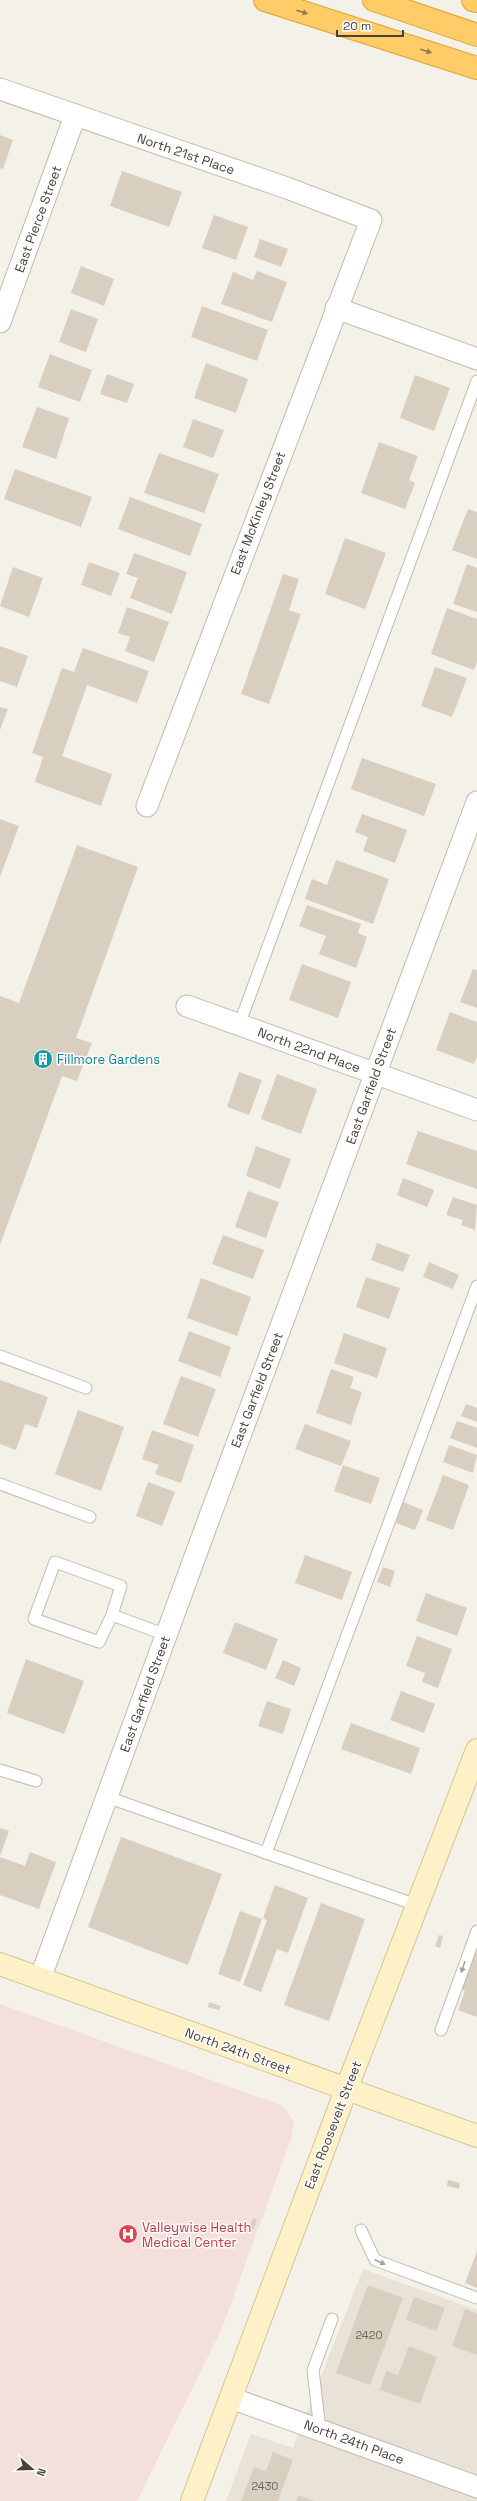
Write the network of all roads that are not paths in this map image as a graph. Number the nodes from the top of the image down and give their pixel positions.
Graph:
1 (265, 0) edge
2 (374, 0) edge
3 (473, 0) edge
4 (477, 2) edge
5 (477, 35) edge
6 (477, 68) edge
7 (0, 89) edge
8 (75, 116) junction
9 (371, 220) joint
10 (336, 308) junction
11 (0, 322) edge
12 (477, 359) edge
13 (477, 381) edge
14 (477, 802) edge
15 (147, 806) dead end
16 (187, 1006) dead end
17 (239, 1025) junction
18 (375, 1074) junction
19 (477, 1110) edge
20 (477, 1286) edge
21 (0, 1356) edge
22 (86, 1388) dead end
23 (0, 1484) edge
24 (90, 1517) dead end
25 (112, 1615) junction
26 (166, 1635) junction
27 (477, 1750) edge
28 (0, 1770) edge
29 (36, 1782) dead end
30 (107, 1797) junction
31 (266, 1853) junction
32 (416, 1906) junction
33 (477, 1931) edge
34 (0, 1964) edge
35 (40, 1979) junction
36 (441, 2030) dead end
37 (346, 2090) junction
38 (477, 2136) edge
39 (361, 2230) dead end
40 (477, 2298) edge
41 (332, 2319) dead end
42 (231, 2398) junction
43 (320, 2430) junction
44 (477, 2487) edge
45 (192, 2501) edge

1 -> 6 highway
2 - 5 highway
3 - 4 highway
7 - 8 street, North 21st Place
8 - 9 street, North 21st Place
8 - 11 street, East Pierce Street
9 - 10 street, East McKinley Street
10 - 12 street
10 - 15 street, East McKinley Street
13 - 17 lane
14 - 18 street, East Garfield Street
16 - 17 street, North 22nd Place
17 - 18 street, North 22nd Place
18 - 19 street, North 22nd Place
18 - 26 street, East Garfield Street
20 - 31 lane
21 - 22 lane
23 - 24 lane
25 - 25 lane
25 - 26 lane
26 - 30 street, East Garfield Street
27 - 32 street, East Roosevelt Street
28 - 29 lane
30 - 31 lane
30 - 35 street, East Garfield Street
31 - 32 lane
32 - 37 street, East Roosevelt Street
33 -> 36 lane
34 - 35 street, North 24th Street
35 - 37 street, North 24th Street
37 - 38 street, North 24th Street
37 - 42 street, East Roosevelt Street
39 -> 40 lane
41 - 43 lane
42 - 43 street, North 24th Place
42 - 45 street, East Roosevelt Street
43 - 44 street, North 24th Place

